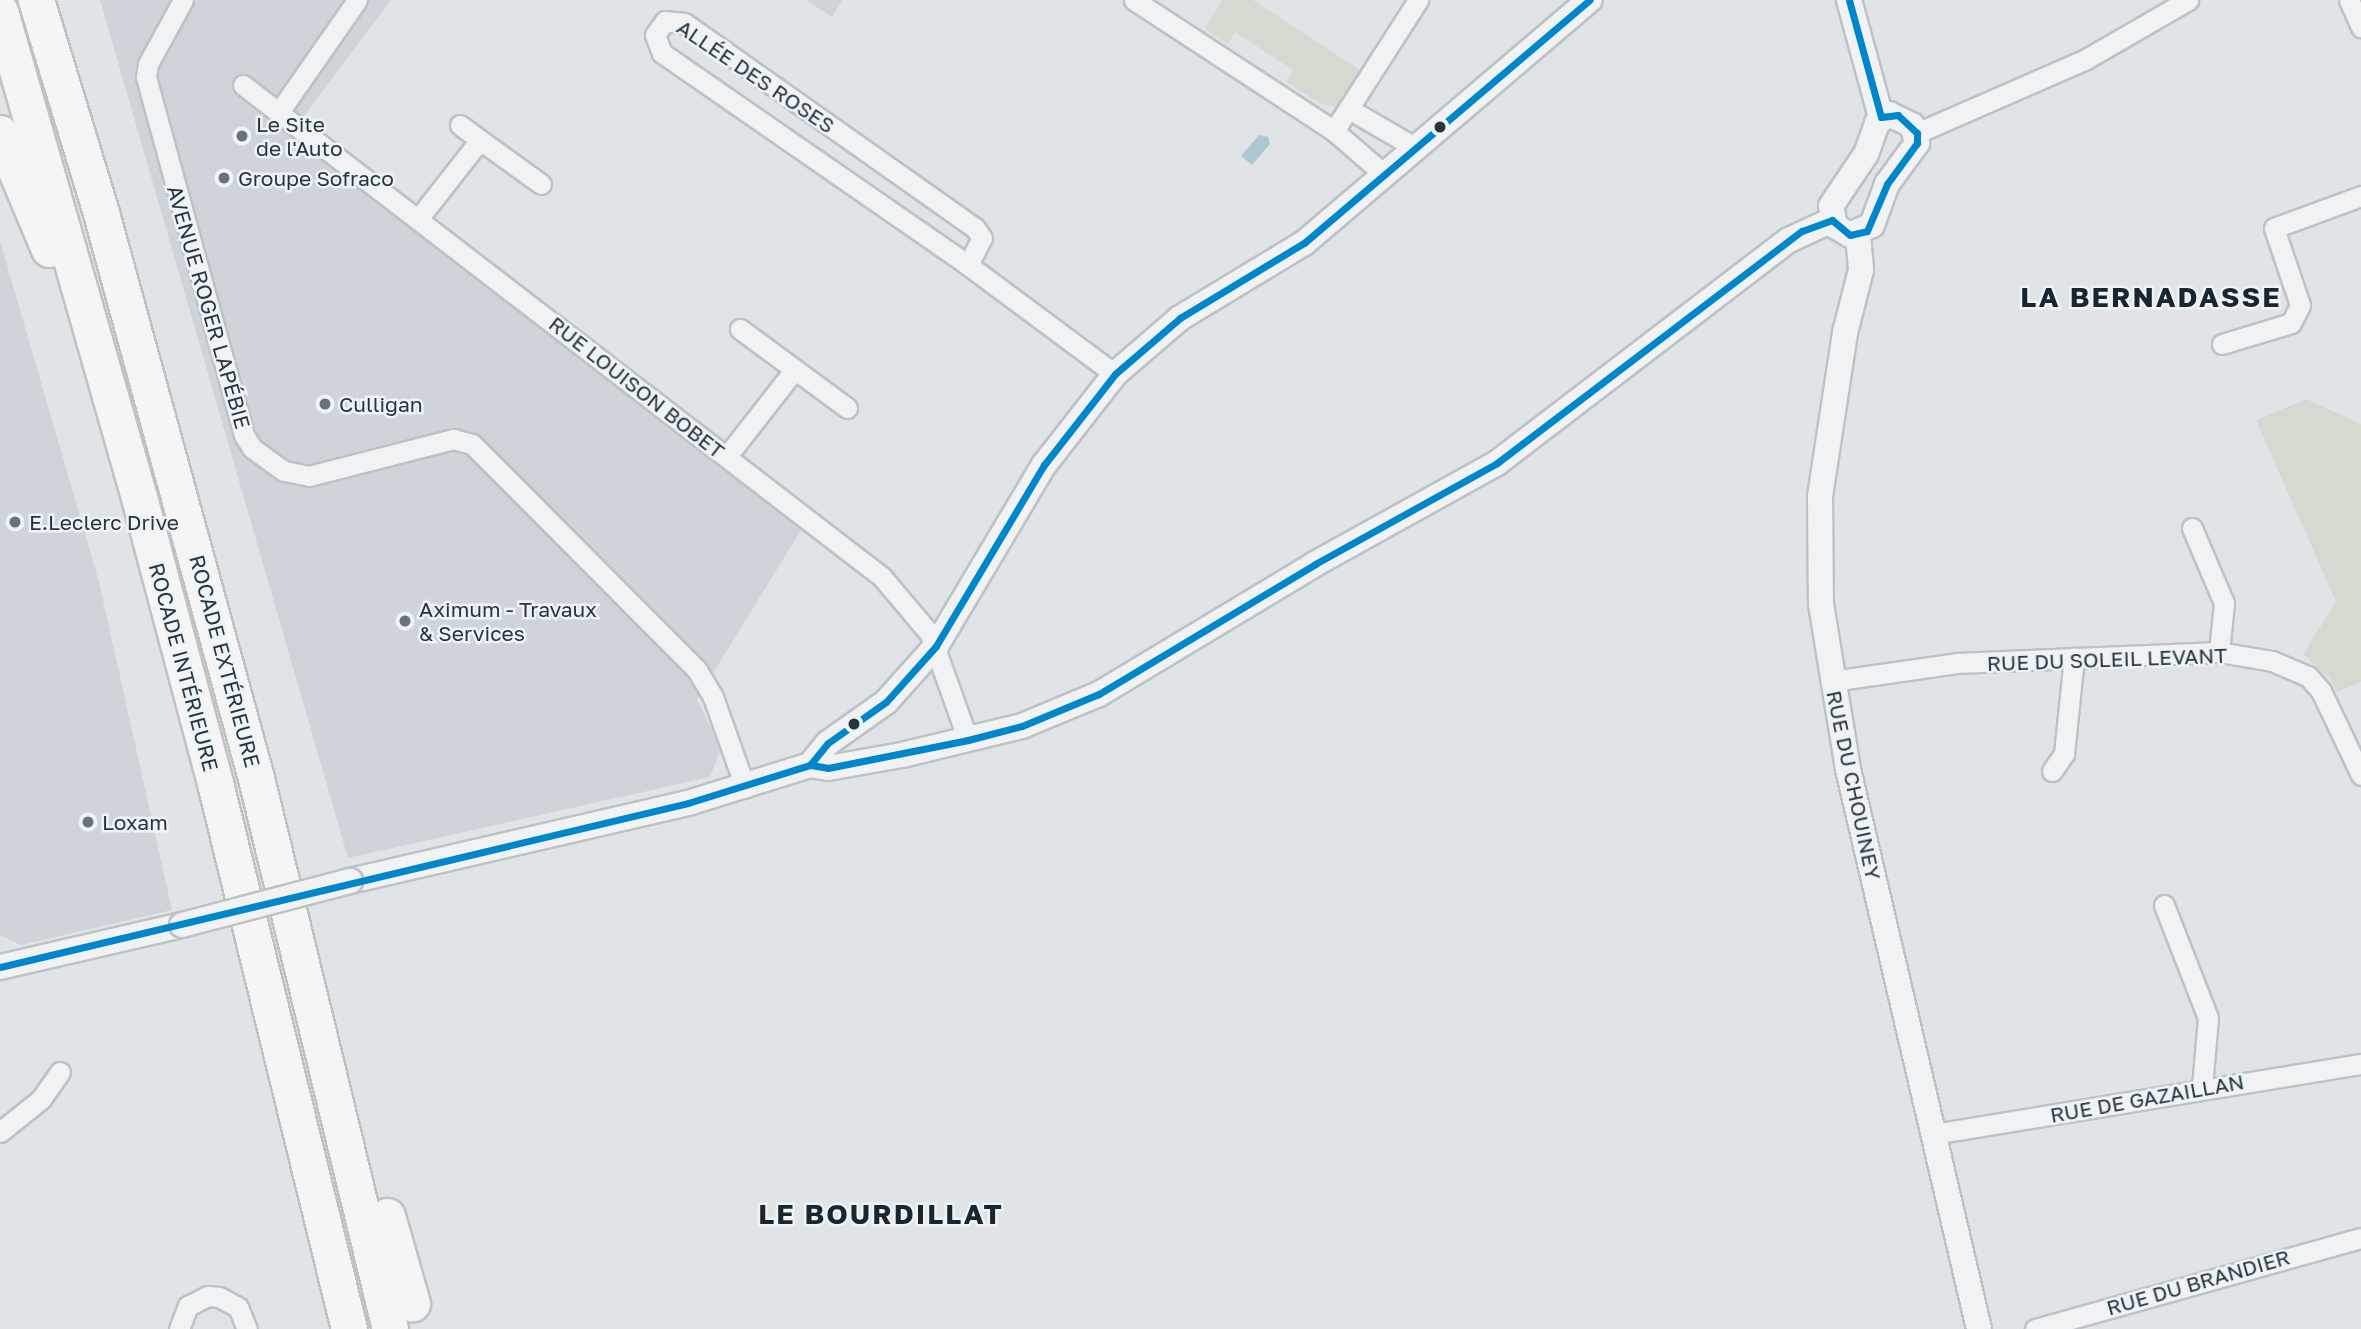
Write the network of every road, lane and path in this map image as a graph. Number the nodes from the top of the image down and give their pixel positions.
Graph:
1 (36, 0) edge
2 (183, 0) edge
3 (357, 0) edge
4 (1134, 0) edge
5 (1418, 0) edge
6 (1590, 0) edge
7 (1849, 0) edge
8 (2188, 0) edge
9 (2349, 0) edge
10 (0, 11) edge
11 (2361, 27) edge
12 (243, 85) dead end
13 (1349, 109) junction
14 (279, 112) junction
15 (1881, 117) junction
16 (460, 125) dead end
17 (1334, 131) junction
18 (0, 133) edge
19 (1917, 133) junction
20 (480, 140) junction
21 (1416, 148) junction
22 (1384, 175) junction
23 (541, 184) dead end
24 (2361, 196) edge
25 (418, 219) junction
26 (1832, 220) junction
27 (1858, 235) junction
28 (968, 265) junction
29 (740, 329) dead end
30 (2222, 344) dead end
31 (794, 369) junction
32 (1115, 374) junction
33 (847, 408) dead end
34 (727, 456) junction
35 (140, 501) junction
36 (2192, 528) dead end
37 (936, 646) junction
38 (2219, 652) junction
39 (2074, 658) junction
40 (1832, 681) junction
41 (968, 740) junction
42 (810, 765) junction
43 (2052, 771) dead end
44 (2361, 775) edge
45 (745, 786) junction
46 (2164, 905) dead end
47 (0, 967) edge
48 (2361, 1064) edge
49 (287, 1071) junction
50 (60, 1072) dead end
51 (2202, 1087) junction
52 (0, 1132) edge
53 (1933, 1134) junction
54 (2361, 1238) edge
55 (401, 1316) edge
56 (178, 1329) edge
57 (247, 1329) edge
58 (326, 1329) edge
59 (349, 1329) edge
60 (1979, 1329) edge
61 (2035, 1329) edge

1 - 55 highway, ROCADE EXTÉRIEURE
2 - 45 street, AVENUE ROGER LAPÉBIE
3 - 14 street
4 - 17 street
5 - 13 street
6 - 21 street
7 - 15 street
8 - 19 street
9 - 11 street
10 - 35 highway, ROCADE INTÉRIEURE
12 - 14 street, RUE LOUISON BOBET
13 - 17 street
13 - 21 street
14 - 25 street, RUE LOUISON BOBET
15 - 19 street
15 - 26 street
16 - 20 street
17 - 22 street
18 - 35 highway
19 - 27 street
20 - 23 street
20 - 25 street
21 - 22 street
22 - 32 street
24 - 30 street
25 - 34 street, RUE LOUISON BOBET
26 - 27 street
26 - 41 street
27 - 40 street, RUE DU CHOUINEY
28 - 28 street, ALLÉE DES ROSES
28 - 32 street, ALLÉE DES ROSES
29 - 31 street
31 - 33 street
31 - 34 street
32 - 37 street
34 - 37 street, RUE LOUISON BOBET
35 - 49 highway, ROCADE INTÉRIEURE
36 - 38 street
37 - 41 street, RUE LOUISON BOBET
37 - 42 street
38 - 39 street, RUE DU SOLEIL LEVANT
38 - 44 street, RUE DU SOLEIL LEVANT
39 - 40 street, RUE DU SOLEIL LEVANT
39 - 43 street
40 - 53 street, RUE DU CHOUINEY
41 - 42 street
42 - 45 street
45 - 47 street, bridge
46 - 51 street
48 - 51 street, RUE DE GAZAILLAN
49 - 58 highway
49 - 59 highway, ROCADE INTÉRIEURE
50 - 52 street
51 - 53 street, RUE DE GAZAILLAN
53 - 60 street, RUE DU CHOUINEY
54 - 61 street, RUE DU BRANDIER
56 - 57 street

